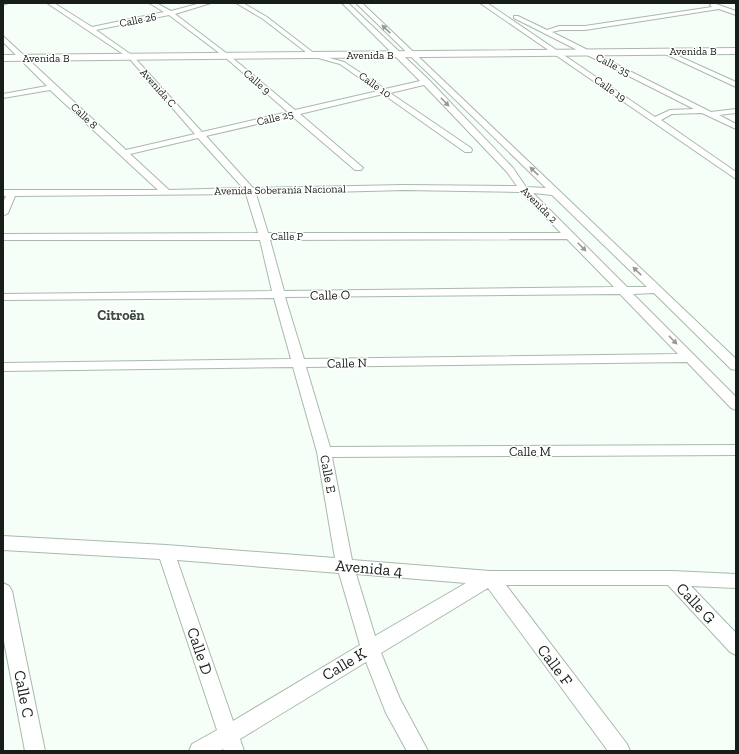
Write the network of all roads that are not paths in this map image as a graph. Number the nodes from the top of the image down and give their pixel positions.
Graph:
1 (50, 3) edge
2 (152, 3) edge
3 (208, 3) edge
4 (239, 3) edge
5 (345, 3) edge
6 (359, 3) edge
7 (483, 3) edge
8 (489, 3) edge
9 (709, 3) edge
10 (721, 8) junction
11 (170, 13) junction
12 (736, 13) edge
13 (91, 29) junction
14 (547, 32) junction
15 (3, 38) edge
16 (736, 51) edge
17 (558, 52) junction
18 (587, 52) junction
19 (665, 52) junction
20 (313, 55) junction
21 (397, 55) junction
22 (413, 55) junction
23 (228, 56) junction
24 (131, 57) junction
25 (3, 58) edge
26 (24, 58) junction
27 (426, 82) junction
28 (736, 85) edge
29 (52, 86) junction
30 (385, 92) junction
31 (3, 96) edge
32 (736, 111) edge
33 (708, 112) junction
34 (294, 113) junction
35 (655, 120) junction
36 (736, 127) edge
37 (200, 135) junction
38 (468, 150) dead end
39 (124, 153) junction
40 (358, 168) dead end
41 (736, 176) edge
42 (522, 189) junction
43 (250, 191) junction
44 (166, 192) junction
45 (556, 192) junction
46 (5, 193) edge
47 (3, 213) edge
48 (264, 236) junction
49 (570, 236) junction
50 (3, 237) edge
51 (658, 290) junction
52 (625, 292) junction
53 (279, 295) junction
54 (3, 297) edge
55 (691, 358) junction
56 (299, 364) junction
57 (736, 366) edge
58 (3, 367) edge
59 (736, 405) edge
60 (736, 450) edge
61 (324, 452) junction
62 (3, 542) edge
63 (166, 552) junction
64 (345, 566) junction
65 (490, 578) junction
66 (672, 578) junction
67 (736, 581) edge
68 (3, 591) edge
69 (736, 646) edge
70 (370, 649) junction
71 (231, 743) edge
72 (35, 751) edge
73 (199, 751) edge
74 (418, 751) edge
75 (620, 751) edge

1 - 13 street, Avenida C
2 - 11 street, Calle 9
3 - 11 street, Calle 26
4 - 20 street, Calle 10
5 - 21 street, Avenida 2
22 -> 6 street, Avenida 2
7 - 17 street, Calle 19
8 - 14 street, Calle 35
9 - 10 street
10 - 12 street
10 - 14 street
11 - 13 street, Calle 26
11 - 23 street, Calle 9
13 - 24 street, Avenida C
14 - 18 street, Calle 35
15 - 26 street, Calle 8
16 - 19 street, Avenida B
17 - 18 street, Avenida B
17 - 22 street, Avenida B
17 - 35 street, Calle 19
18 - 19 street, Avenida B
18 - 33 street, Calle 35
19 - 28 street
20 - 21 street, Avenida B
20 - 23 street, Avenida B
20 - 30 street, Calle 10
21 - 22 street, Avenida B
21 - 27 street, Avenida 2
45 -> 22 street, Avenida 2
23 - 24 street, Avenida B
23 - 34 street, Calle 9
24 - 26 street, Avenida B
24 - 37 street, Avenida C
25 - 26 street, Avenida B
26 - 29 street, Calle 8
27 - 30 street, Calle 25
27 -> 42 street, Avenida 2
29 - 31 street
29 - 39 street, Calle 8
30 - 34 street, Calle 25
30 - 38 street, Calle 10
32 - 33 street
33 - 35 street
33 - 36 street, Calle 35
34 - 37 street, Calle 25
34 - 40 street, Calle 9
35 - 41 street, Calle 19
37 - 39 street, Calle 25
37 - 43 street, Avenida C
39 - 44 street, Calle 8
42 - 43 street, Avenida Soberanía Nacional
42 - 45 street, Avenida Soberanía Nacional
42 - 49 street, Avenida 2
43 - 44 street, Avenida Soberanía Nacional
43 - 48 street, Calle E
44 - 46 street, Avenida Soberanía Nacional
51 -> 45 street, Avenida 2
46 - 47 street
48 - 49 street, Calle P
48 - 50 street, Calle P
48 - 53 street, Calle E
49 -> 52 street, Avenida 2
51 - 52 street, Calle O
51 - 57 street, Avenida 2
52 - 53 street, Calle O
52 -> 55 street, Avenida 2
53 - 54 street, Calle O
53 - 56 street, Calle E
55 - 56 street, Calle N
55 - 59 street, Avenida 2
56 - 58 street, Calle N
56 - 61 street, Calle E
60 - 61 street, Calle M
61 - 64 street, Calle E
62 - 63 street, Avenida 4
63 - 64 street, Avenida 4
63 - 71 street, Calle D
64 - 65 street, Avenida 4
64 - 70 street, Calle E
65 - 66 street, Avenida 4
65 - 70 street, Calle K
65 - 75 street, Calle F
66 - 67 street, Avenida 4
66 - 69 street, Calle G
68 - 72 street, Calle C
70 - 71 street, Calle K
70 - 74 street, Calle E
71 - 73 street, Calle K

